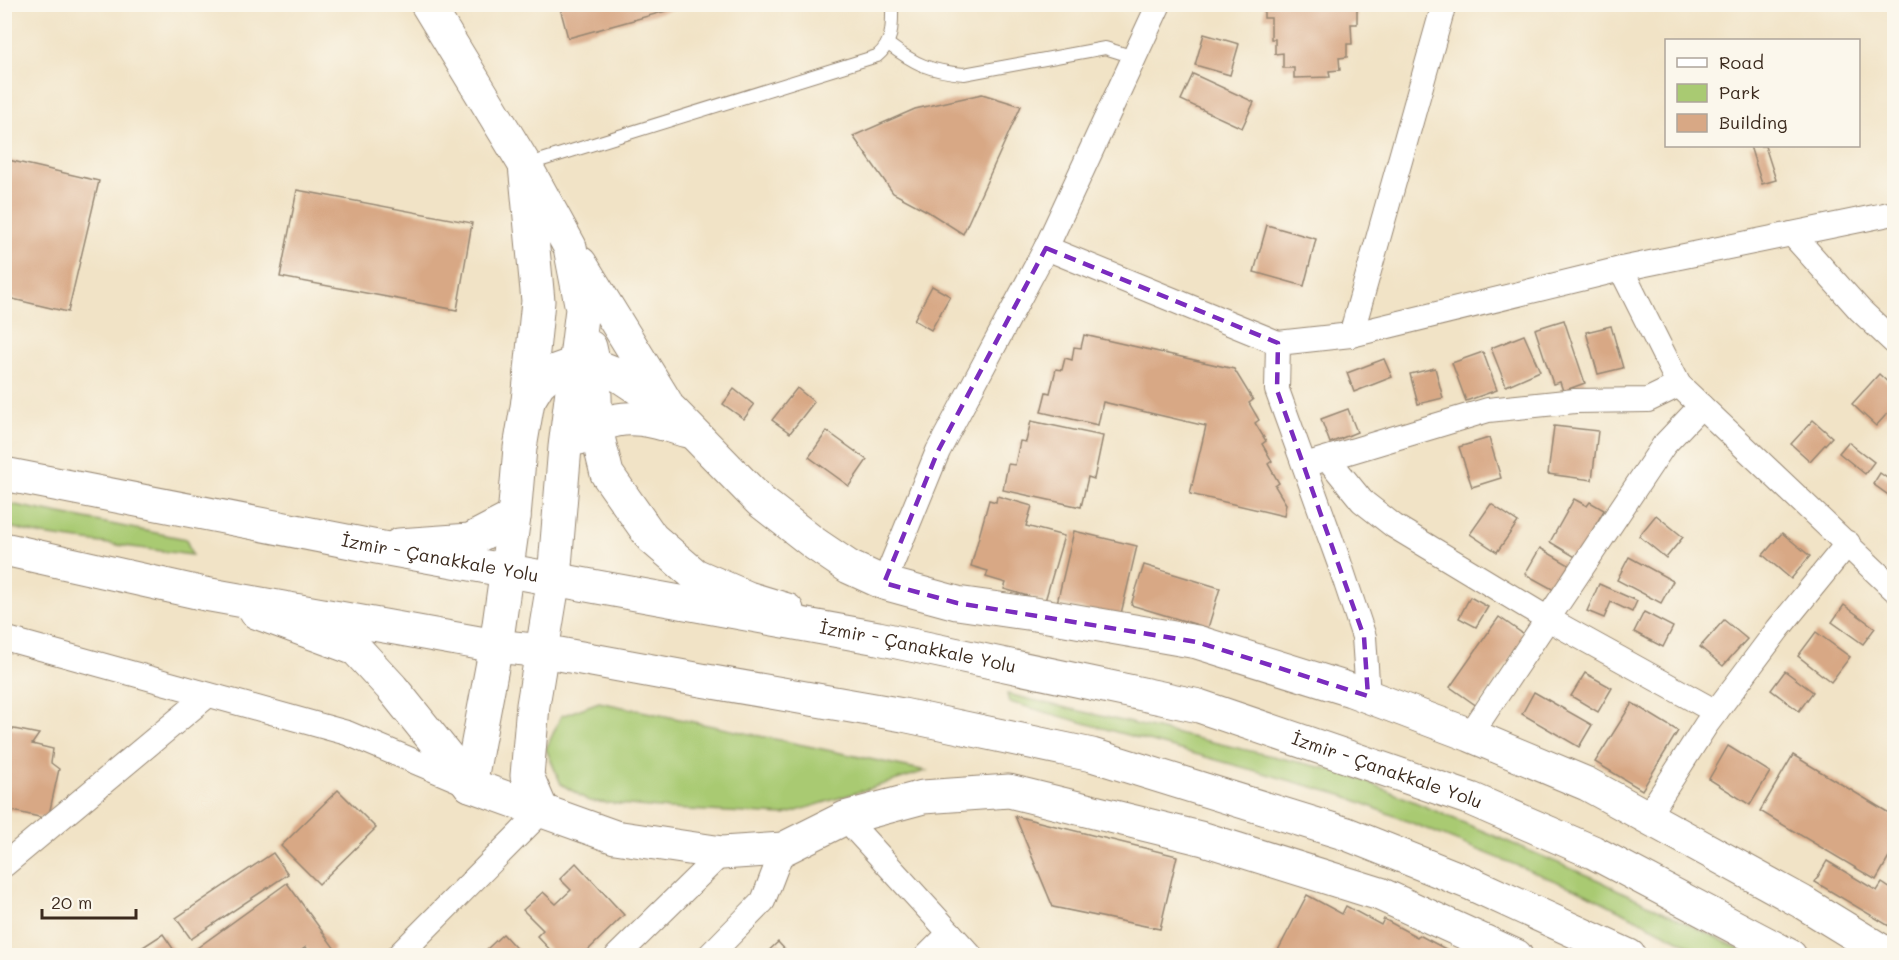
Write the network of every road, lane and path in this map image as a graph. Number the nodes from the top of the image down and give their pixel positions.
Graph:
1 (427, 4) edge
2 (892, 4) edge
3 (1159, 4) edge
4 (1444, 4) edge
5 (888, 44) junction
6 (1134, 57) junction
7 (525, 165) junction
8 (1894, 213) edge
9 (1792, 234) junction
10 (570, 247) junction
11 (1046, 248) junction
12 (1621, 268) junction
13 (1351, 335) junction
14 (1894, 342) edge
15 (1278, 343) junction
16 (584, 366) junction
17 (1679, 385) junction
18 (528, 401) junction
19 (1701, 406) junction
20 (682, 421) junction
21 (596, 429) junction
22 (565, 447) junction
23 (1328, 459) junction
24 (1303, 466) junction
25 (4, 474) edge
26 (514, 517) junction
27 (1848, 543) junction
28 (377, 547) junction
29 (4, 549) edge
30 (507, 569) junction
31 (554, 578) junction
32 (884, 582) junction
33 (1894, 589) edge
34 (624, 592) junction
35 (205, 594) junction
36 (549, 611) junction
37 (1548, 619) junction
38 (4, 638) edge
39 (878, 638) junction
40 (496, 645) junction
41 (543, 651) junction
42 (614, 664) junction
43 (208, 695) junction
44 (1368, 696) junction
45 (534, 697) junction
46 (1716, 712) junction
47 (1470, 735) junction
48 (470, 785) junction
49 (542, 811) junction
50 (1647, 817) junction
51 (845, 819) junction
52 (783, 849) junction
53 (722, 853) junction
54 (4, 865) edge
55 (950, 933) junction
56 (398, 956) edge
57 (617, 956) edge
58 (709, 956) edge
59 (927, 956) edge
60 (971, 956) edge
61 (1516, 956) edge
62 (1629, 956) edge
63 (1790, 956) edge
64 (1890, 956) edge

1 - 7 main road
2 - 5 lane
3 - 6 street
4 - 13 street
5 - 6 lane
5 - 7 lane
6 - 11 street
7 - 10 main road
7 - 18 main road
8 - 9 street
9 - 12 street
9 - 14 street
10 - 16 main road
10 - 20 main road
11 - 15 street
11 - 32 street
12 - 13 street
12 - 17 street
13 - 15 street
15 - 24 street
16 - 18 main road
16 - 20 main road
16 - 21 main road
16 - 22 main road
17 - 19 street
17 - 23 street
18 - 26 main road
19 - 27 street
19 - 37 street
20 - 21 main road
20 - 32 main road
21 - 22 main road
21 - 39 main road
22 - 31 main road
23 - 24 street
23 - 37 street
24 - 44 street
25 - 28 main road, İzmir - Çanakkale Yolu
26 - 28 main road
26 - 30 main road
27 - 33 street
27 - 46 street
28 - 30 main road, İzmir - Çanakkale Yolu
29 - 35 main road
30 - 31 main road, İzmir - Çanakkale Yolu
30 - 40 main road
31 - 34 main road, İzmir - Çanakkale Yolu
31 - 36 main road
32 - 44 main road
34 - 36 main road
34 - 39 main road, İzmir - Çanakkale Yolu
35 - 40 main road
35 - 48 main road
36 - 40 main road
36 - 41 main road
37 - 46 street
37 - 47 street
38 - 43 street
39 - 63 main road, İzmir - Çanakkale Yolu
40 - 41 main road
40 - 48 main road
41 - 42 main road
41 - 45 main road
42 - 45 main road
42 - 62 main road
43 - 48 street
43 - 54 street
44 - 47 main road
45 - 49 main road
46 - 50 street
47 - 50 main road
48 - 49 main road
49 - 53 main road
49 - 56 street
50 - 64 main road
51 - 52 main road
51 - 55 street
51 - 61 main road
52 - 53 main road
52 - 58 street
53 - 57 street
55 - 59 street
55 - 60 street

